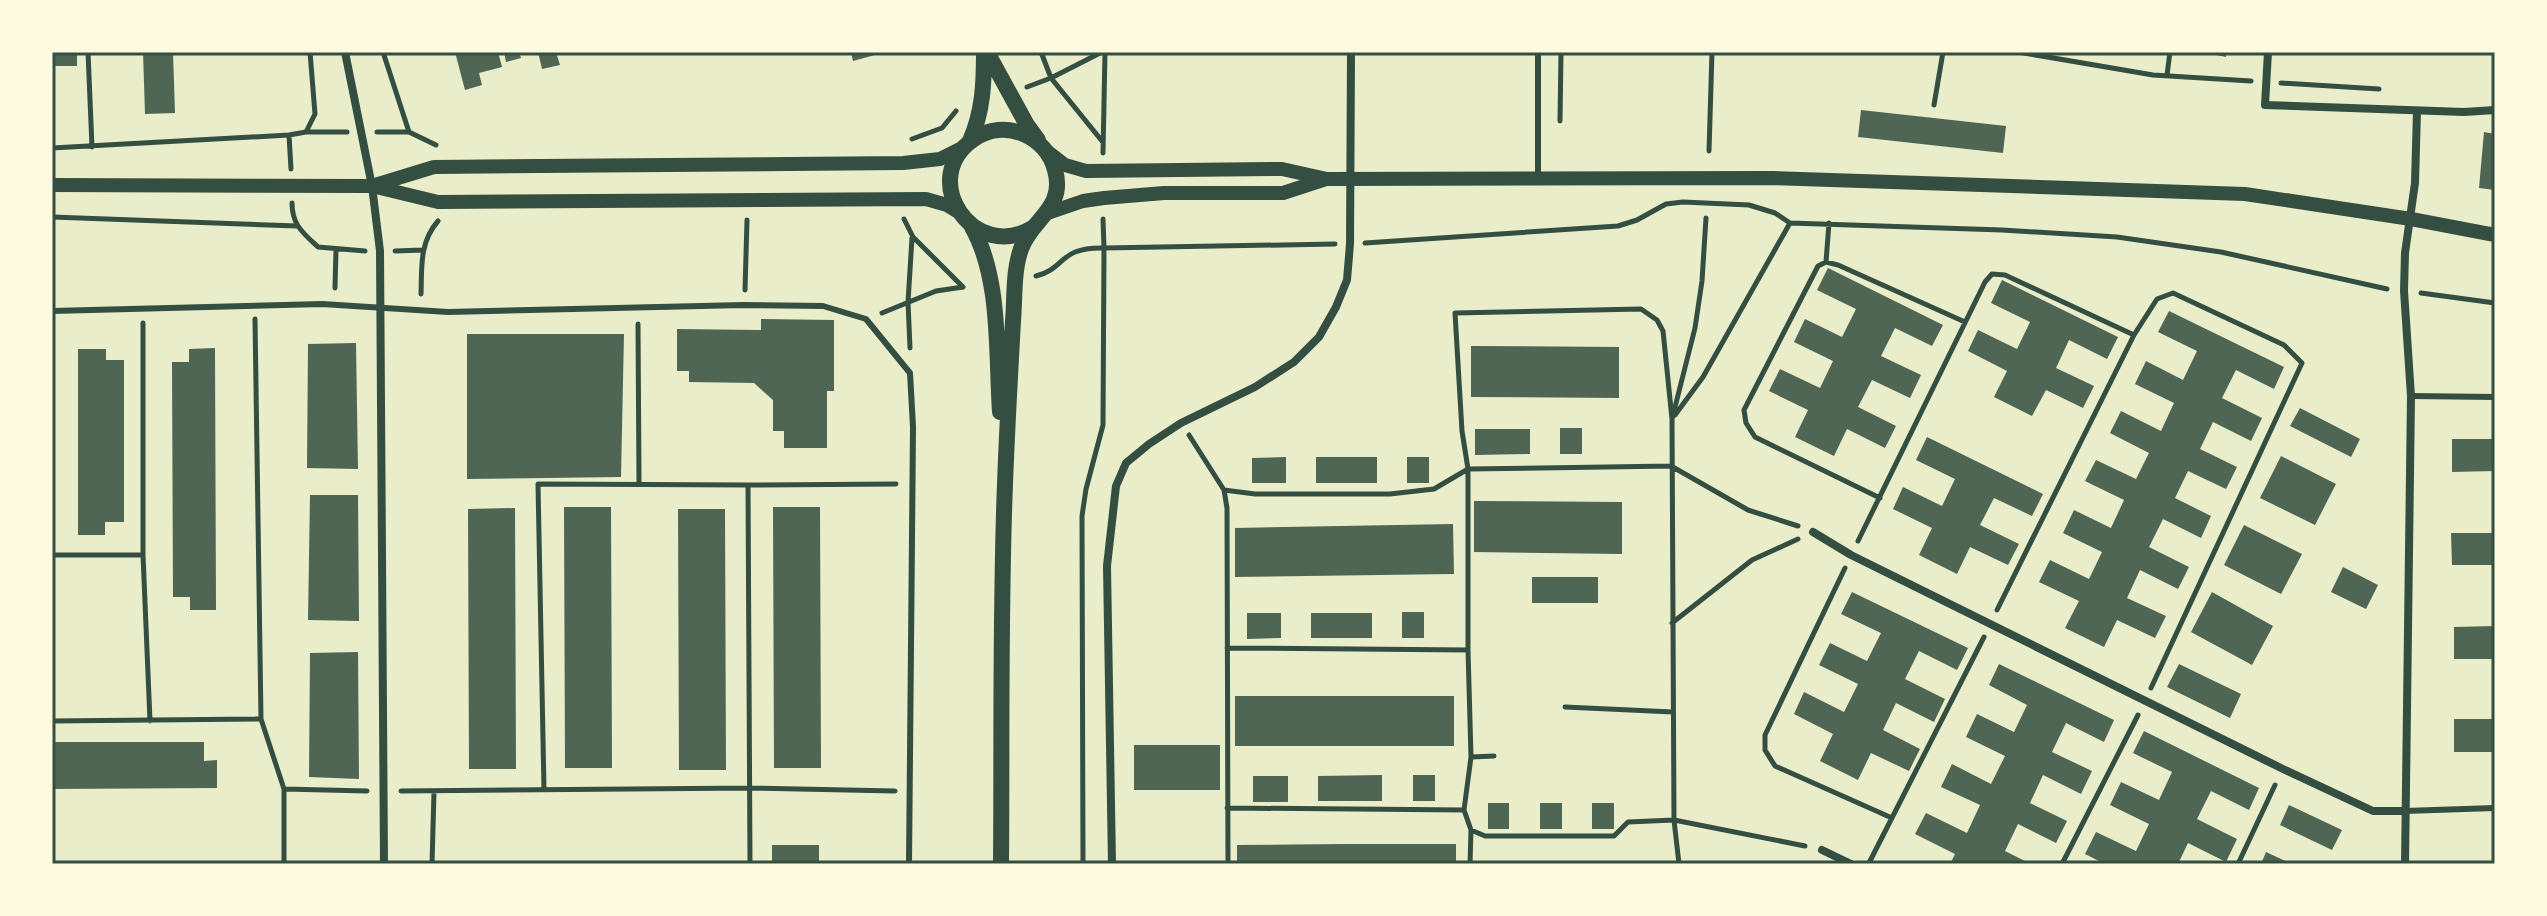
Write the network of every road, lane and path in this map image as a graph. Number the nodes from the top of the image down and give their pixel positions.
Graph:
1 (88, 52) edge
2 (310, 52) edge
3 (345, 52) edge
4 (383, 52) edge
5 (985, 52) edge
6 (1041, 52) edge
7 (1351, 52) edge
8 (1538, 52) edge
9 (1561, 52) edge
10 (1712, 52) edge
11 (1943, 52) edge
12 (2170, 52) edge
13 (2268, 52) edge
14 (2167, 75) dead end
15 (1934, 105) dead end
16 (2495, 110) edge
17 (2417, 111) junction
18 (1560, 121) dead end
19 (409, 132) dead end
20 (289, 135) junction
21 (1102, 141) dead end
22 (967, 144) junction
23 (436, 145) dead end
24 (92, 147) junction
25 (52, 148) edge
26 (1046, 150) junction
27 (1709, 151) dead end
28 (434, 167) junction
29 (1538, 178) junction
30 (1327, 179) junction
31 (1349, 179) junction
32 (52, 185) edge
33 (372, 186) junction
34 (292, 187) junction
35 (902, 200) junction
36 (438, 202) junction
37 (1048, 213) junction
38 (52, 217) edge
39 (1706, 218) dead end
40 (747, 219) dead end
41 (965, 219) junction
42 (2411, 219) junction
43 (1790, 223) junction
44 (1829, 223) junction
45 (297, 226) junction
46 (1034, 227) junction
47 (2495, 235) edge
48 (913, 237) junction
49 (1350, 244) junction
50 (336, 249) junction
51 (422, 250) junction
52 (380, 251) junction
53 (1826, 262) junction
54 (963, 287) dead end
55 (2404, 291) junction
56 (2495, 303) edge
57 (334, 305) junction
58 (744, 305) junction
59 (255, 306) junction
60 (638, 308) junction
61 (378, 309) junction
62 (143, 310) junction
63 (52, 311) edge
64 (421, 311) junction
65 (1965, 322) junction
66 (2134, 335) junction
67 (910, 373) junction
68 (2411, 396) junction
69 (2495, 397) edge
70 (1672, 419) junction
71 (1181, 423) junction
72 (1671, 466) junction
73 (1468, 469) junction
74 (639, 483) junction
75 (912, 484) junction
76 (748, 485) junction
77 (1004, 486) junction
78 (1224, 490) junction
79 (1880, 498) junction
80 (1813, 532) junction
81 (52, 555) edge
82 (143, 555) junction
83 (1851, 555) junction
84 (1672, 623) junction
85 (1990, 624) junction
86 (1227, 648) junction
87 (1468, 650) junction
88 (2145, 701) junction
89 (1565, 707) dead end
90 (1673, 712) junction
91 (261, 719) junction
92 (52, 721) edge
93 (150, 721) junction
94 (1494, 756) dead end
95 (1471, 757) junction
96 (2283, 769) junction
97 (751, 788) junction
98 (284, 789) junction
99 (544, 790) junction
100 (352, 791) dead end
101 (416, 791) dead end
102 (909, 791) junction
103 (434, 792) junction
104 (1227, 808) junction
105 (2495, 808) edge
106 (1464, 810) junction
107 (2404, 811) junction
108 (1892, 818) junction
109 (1674, 820) junction
110 (1471, 830) junction
111 (1822, 850) joint
112 (284, 864) edge
113 (384, 864) edge
114 (432, 864) edge
115 (750, 864) edge
116 (909, 864) edge
117 (1001, 864) edge
118 (1083, 864) edge
119 (1112, 864) edge
120 (1228, 864) edge
121 (1470, 864) edge
122 (1679, 864) edge
123 (1851, 864) edge
124 (1868, 864) edge
125 (2062, 864) edge
126 (2238, 864) edge
127 (2405, 864) edge

1 - 24 path
2 - 20 path
3 - 33 street
4 - 19 path
5 - 22 main road
5 - 26 main road
6 - 21 path
7 - 31 street
8 - 29 lane
9 - 18 path
10 - 27 path
11 - 15 path
12 - 14 path
13 - 17 street
16 - 17 street
17 - 42 street
20 - 24 path
20 - 34 path
22 - 26 main road
22 - 28 street
22 - 41 main road
23 - 28 path
24 - 25 path
26 - 30 street
26 - 37 main road
28 - 33 street
29 - 31 street
29 - 42 street
30 - 31 street
30 - 37 street
31 - 49 street
32 - 34 street
33 - 34 street
33 - 36 street
33 - 52 street
34 - 45 path
35 - 36 street
35 - 41 street
35 - 48 path
36 - 51 path
37 - 46 main road
38 - 45 path
39 - 70 path
40 - 58 path
41 - 46 main road
41 - 77 main road
42 - 47 street
42 - 55 street
43 - 44 path
43 - 49 path
43 - 70 path
44 - 53 path
44 - 55 path
45 - 50 path
46 - 77 main road
48 - 54 path
48 - 67 path
49 - 71 street
49 - 118 path
50 - 52 path
50 - 57 path
51 - 52 path
51 - 64 path
52 - 61 street
53 - 65 path
53 - 79 path
55 - 56 path
55 - 68 street
57 - 59 lane
57 - 61 lane
58 - 60 lane
58 - 67 lane
59 - 62 lane
59 - 91 path
60 - 64 lane
60 - 74 path
61 - 64 lane
61 - 113 street
62 - 63 lane
62 - 82 path
65 - 66 path
65 - 79 path
66 - 85 path
66 - 88 path
67 - 75 lane
68 - 69 lane
68 - 107 street
70 - 72 path
70 - 73 path
71 - 78 path
71 - 119 street
72 - 73 path
72 - 80 path
72 - 84 path
73 - 78 path
73 - 87 path
74 - 76 path
74 - 99 path
75 - 76 path
75 - 102 lane
76 - 97 path
77 - 117 main road
78 - 86 path
79 - 83 path
80 - 83 street
80 - 84 path
81 - 82 path
82 - 93 path
83 - 85 street
83 - 108 path
84 - 90 path
85 - 88 street
85 - 108 path
86 - 87 path
86 - 104 path
87 - 95 path
88 - 96 street
88 - 125 path
89 - 90 path
90 - 109 path
91 - 93 path
91 - 98 path
92 - 93 path
94 - 95 path
95 - 106 path
96 - 107 street
96 - 126 path
97 - 99 path
97 - 102 path
97 - 115 path
98 - 100 path
98 - 112 path
99 - 103 path
101 - 103 path
102 - 116 lane
103 - 114 path
104 - 106 path
104 - 120 path
105 - 107 lane
106 - 110 path
107 - 127 street
108 - 124 path
109 - 110 path
109 - 111 path
109 - 122 path
110 - 121 path
111 - 123 street

